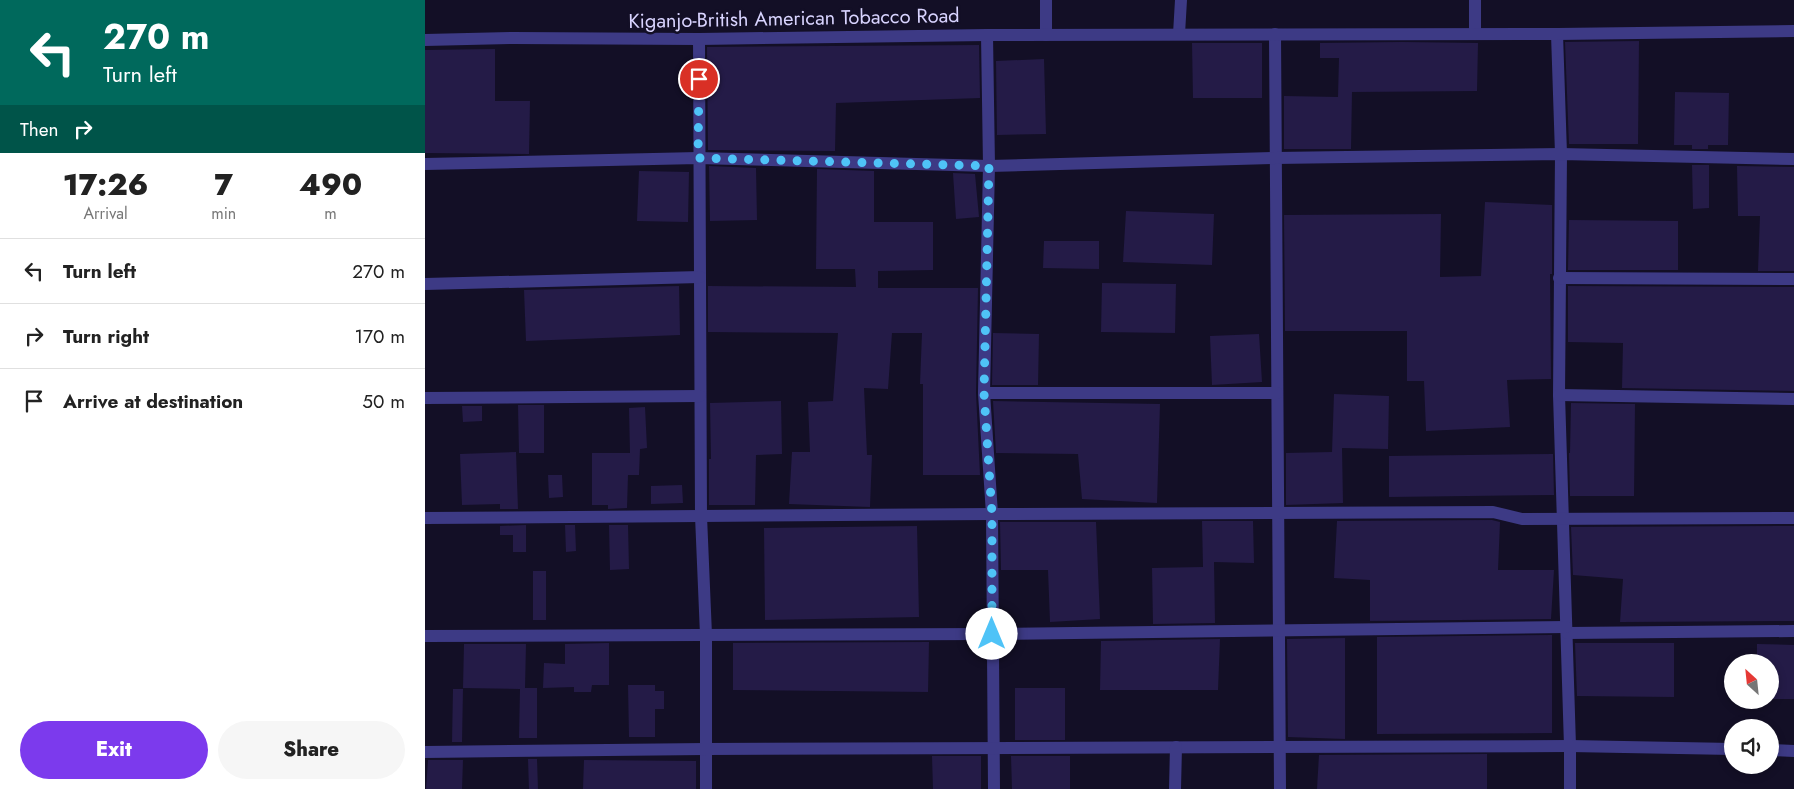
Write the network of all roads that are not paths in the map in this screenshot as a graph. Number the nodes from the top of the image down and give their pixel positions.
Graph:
1 (1046, 0) edge
2 (1181, 0) edge
3 (1475, 0) edge
4 (1794, 31) edge
5 (1179, 34) junction
6 (1275, 34) junction
7 (1475, 34) junction
8 (1557, 34) junction
9 (987, 35) junction
10 (1046, 35) junction
11 (699, 39) junction
12 (425, 40) edge
13 (1561, 154) junction
14 (698, 158) junction
15 (1275, 158) junction
16 (1794, 158) edge
17 (425, 164) edge
18 (989, 166) junction
19 (700, 277) junction
20 (1559, 278) junction
21 (1794, 279) edge
22 (425, 284) edge
23 (984, 393) junction
24 (1277, 393) junction
25 (1559, 395) junction
26 (700, 396) junction
27 (425, 398) edge
28 (1794, 399) edge
29 (1278, 512) junction
30 (992, 514) junction
31 (701, 516) junction
32 (425, 518) edge
33 (1563, 518) junction
34 (1794, 518) edge
35 (1279, 629) junction
36 (1567, 630) junction
37 (1794, 632) edge
38 (992, 634) junction
39 (425, 636) edge
40 (706, 636) junction
41 (1570, 746) junction
42 (1176, 747) junction
43 (1279, 747) junction
44 (994, 748) junction
45 (706, 749) junction
46 (1724, 750) edge
47 (1779, 750) edge
48 (1794, 751) edge
49 (425, 752) edge
50 (706, 789) edge
51 (994, 789) edge
52 (1175, 789) edge
53 (1280, 789) edge
54 (1570, 789) edge

1 - 10 street
2 - 5 street
3 - 7 street
4 - 8 street, Kiganjo-British American Tobacco Road
5 - 6 street, Kiganjo-British American Tobacco Road
5 - 10 street, Kiganjo-British American Tobacco Road
6 - 7 street, Kiganjo-British American Tobacco Road
6 - 15 street
7 - 8 street, Kiganjo-British American Tobacco Road
8 - 13 street
9 - 10 street, Kiganjo-British American Tobacco Road
9 - 11 street, Kiganjo-British American Tobacco Road
9 - 18 street
11 - 12 street, Kiganjo-British American Tobacco Road
11 - 14 street
13 - 15 street
13 - 16 street
13 - 20 street
14 - 17 street
14 - 18 street
14 - 19 street
15 - 18 street
15 - 24 street
18 - 23 street
19 - 22 street
19 - 26 street
20 - 21 street
20 - 25 street
23 - 24 street
23 - 30 street
24 - 29 street
25 - 28 street
25 - 33 street
26 - 27 street
26 - 31 street
29 - 30 street
29 - 33 street
29 - 35 street
30 - 31 street
30 - 38 street
31 - 32 street
31 - 40 street
33 - 34 street
33 - 36 street
35 - 36 street
35 - 38 street
35 - 43 street
36 - 37 street
36 - 41 street
38 - 40 street
38 - 44 street
39 - 40 street
40 - 45 street
41 - 43 street
41 - 46 street
41 - 54 street
42 - 43 street
42 - 44 street
42 - 52 street
43 - 53 street
44 - 45 street
44 - 51 street
45 - 49 street
45 - 50 street
47 - 48 street

